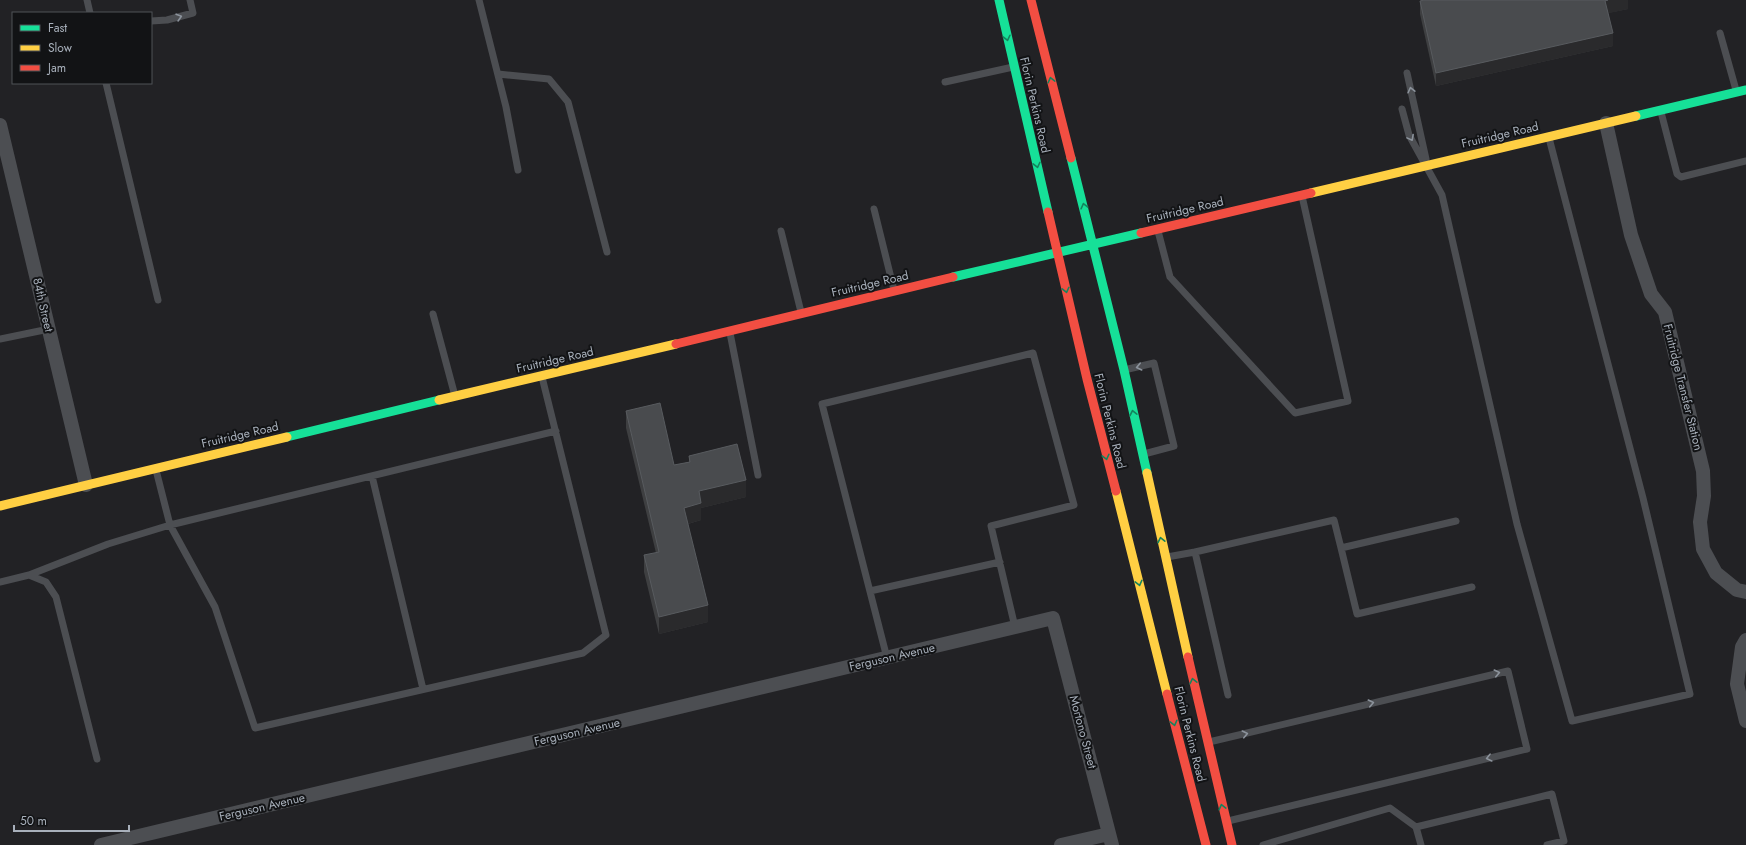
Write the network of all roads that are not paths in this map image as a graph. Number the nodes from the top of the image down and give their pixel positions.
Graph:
1 (190, 0) edge
2 (479, 0) edge
3 (998, 0) edge
4 (1033, 1) edge
5 (152, 21) edge
6 (1720, 32) dead end
7 (1014, 67) junction
8 (1407, 73) dead end
9 (498, 74) junction
10 (945, 82) dead end
11 (106, 84) edge
12 (1746, 90) edge
13 (1736, 92) junction
14 (1402, 109) dead end
15 (1660, 110) junction
16 (1606, 123) junction
17 (0, 125) edge
18 (1549, 136) junction
19 (1746, 161) edge
20 (1427, 165) junction
21 (518, 170) dead end
22 (1302, 194) junction
23 (874, 209) dead end
24 (1158, 228) junction
25 (781, 231) dead end
26 (1093, 244) junction
27 (607, 252) dead end
28 (1058, 252) junction
29 (894, 291) junction
30 (158, 300) dead end
31 (801, 313) junction
32 (434, 314) dead end
33 (49, 329) junction
34 (729, 331) junction
35 (0, 339) edge
36 (1124, 370) junction
37 (542, 375) junction
38 (455, 396) junction
39 (556, 431) junction
40 (1142, 454) junction
41 (155, 468) junction
42 (758, 475) dead end
43 (372, 476) junction
44 (86, 485) junction
45 (0, 506) edge
46 (1456, 521) dead end
47 (170, 525) junction
48 (1342, 548) junction
49 (1195, 552) junction
50 (1165, 558) junction
51 (1000, 562) junction
52 (29, 576) junction
53 (0, 582) edge
54 (1472, 587) dead end
55 (870, 591) junction
56 (1746, 592) edge
57 (1053, 618) joint
58 (1015, 627) junction
59 (1746, 640) edge
60 (887, 658) junction
61 (423, 689) junction
62 (1228, 695) dead end
63 (1746, 721) edge
64 (1206, 742) junction
65 (97, 759) dead end
66 (1226, 822) junction
67 (1416, 827) junction
68 (1111, 839) edge
69 (101, 845) edge
70 (1061, 845) edge
71 (1206, 845) edge
72 (1232, 845) edge
73 (1263, 845) edge
74 (1421, 845) edge
75 (1546, 845) edge

5 -> 1 lane
2 - 9 lane
3 -> 7 main road, Florin Perkins Road
26 -> 4 main road, Florin Perkins Road
6 - 13 lane
7 - 10 lane
7 -> 28 main road, Florin Perkins Road
20 -> 8 lane
9 - 21 lane
9 - 27 lane
11 - 30 lane
12 - 13 main road, Fruitridge Road
13 - 15 main road, Fruitridge Road
14 -> 20 lane
15 - 16 main road, Fruitridge Road
15 - 19 lane
16 - 18 main road, Fruitridge Road
16 - 56 street, Fruitridge Transfer Station
17 - 33 street, 84th Street
18 - 20 main road, Fruitridge Road
18 - 20 lane
20 - 22 main road, Fruitridge Road
22 - 24 main road, Fruitridge Road
22 - 24 lane
23 - 29 lane
24 - 26 main road, Fruitridge Road
25 - 31 lane
26 - 28 main road, Fruitridge Road
26 - 36 main road, Florin Perkins Road
28 - 29 main road, Fruitridge Road
28 -> 71 main road, Florin Perkins Road
29 - 31 main road, Fruitridge Road
31 - 34 main road, Fruitridge Road
32 - 38 lane
33 - 35 lane
33 - 44 street, 84th Street
34 - 37 main road, Fruitridge Road
34 - 42 lane
40 -> 36 main road, Florin Perkins Road
40 -> 36 lane
37 - 38 main road, Fruitridge Road
37 - 39 lane
38 - 41 main road, Fruitridge Road
39 - 43 lane
39 - 61 lane
50 -> 40 main road, Florin Perkins Road
41 - 44 main road, Fruitridge Road
41 - 47 lane
43 - 47 lane
43 - 61 lane
44 - 45 main road, Fruitridge Road
46 - 48 lane
47 - 52 lane
47 - 61 lane
48 - 49 lane
48 - 54 lane
49 - 50 lane
49 - 62 lane
64 -> 50 main road, Florin Perkins Road
51 - 55 lane
51 - 55 lane
51 - 58 lane
52 - 53 lane
52 - 65 lane
55 - 60 lane
57 - 58 street, Ferguson Avenue
57 - 68 street, Mortono Street
58 - 60 street, Ferguson Avenue
59 - 63 street
60 - 69 street, Ferguson Avenue
66 -> 64 main road, Florin Perkins Road
64 -> 66 lane
66 - 72 main road, Florin Perkins Road
67 - 73 lane
67 - 74 lane
67 - 75 lane
68 - 70 street

